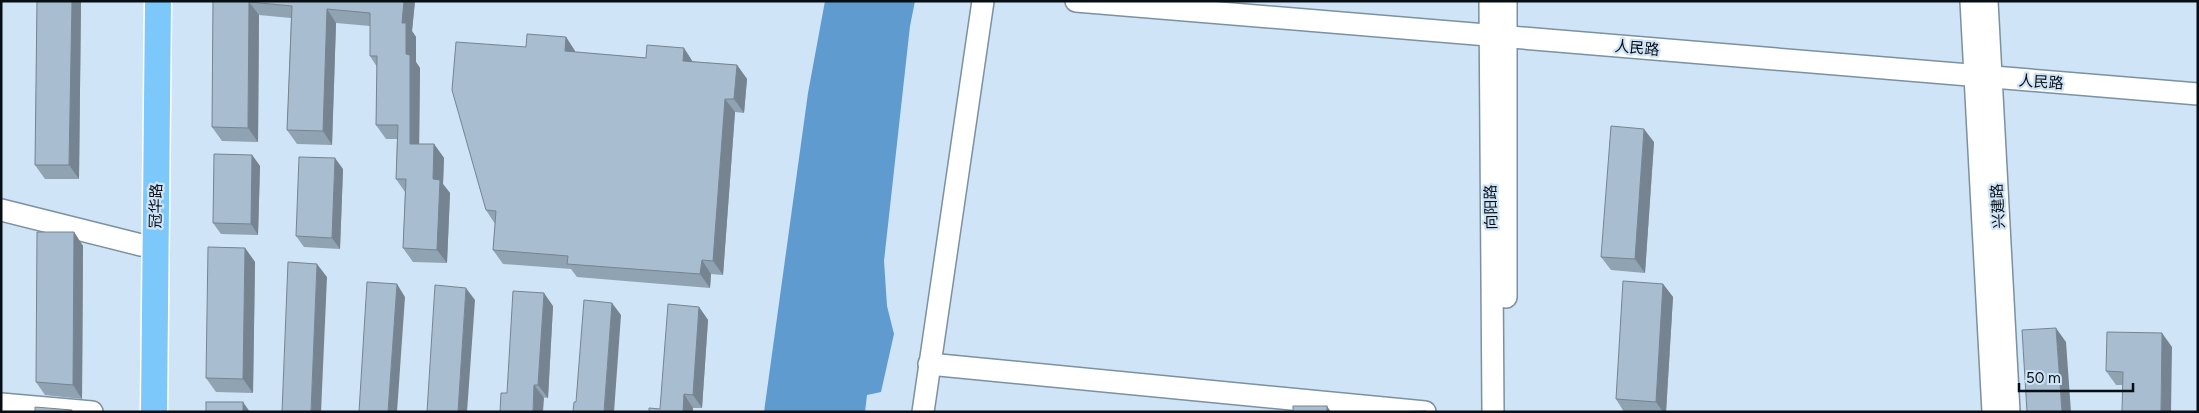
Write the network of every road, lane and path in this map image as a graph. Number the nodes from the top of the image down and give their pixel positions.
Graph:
1 (142, 1) edge
2 (158, 1) edge
3 (983, 1) edge
4 (1076, 1) edge
5 (1490, 1) edge
6 (1506, 1) edge
7 (1971, 1) edge
8 (1987, 1) edge
9 (1497, 36) junction
10 (1983, 77) junction
11 (2198, 94) edge
12 (1, 210) edge
13 (141, 245) junction
14 (930, 364) junction
15 (1, 404) edge
16 (92, 412) edge
17 (141, 412) edge
18 (154, 412) edge
19 (923, 412) edge
20 (1425, 412) edge
21 (1493, 412) edge
22 (1508, 412) edge
23 (1993, 412) edge
24 (2009, 412) edge

1 - 13 main road, 冠华路
2 - 18 main road, 冠华路
3 - 14 street
4 - 9 street, 人民路
5 - 9 street, 向阳路
6 - 9 street, 向阳路
7 - 10 street, 兴建路
8 - 10 street, 兴建路
9 - 10 street, 人民路
9 - 21 street, 向阳路
9 - 22 street, 向阳路
10 - 11 street, 人民路
10 - 23 street, 兴建路
10 - 24 street, 兴建路
12 - 13 street
13 - 17 main road, 冠华路
14 - 19 street
14 - 20 street
15 - 16 street

